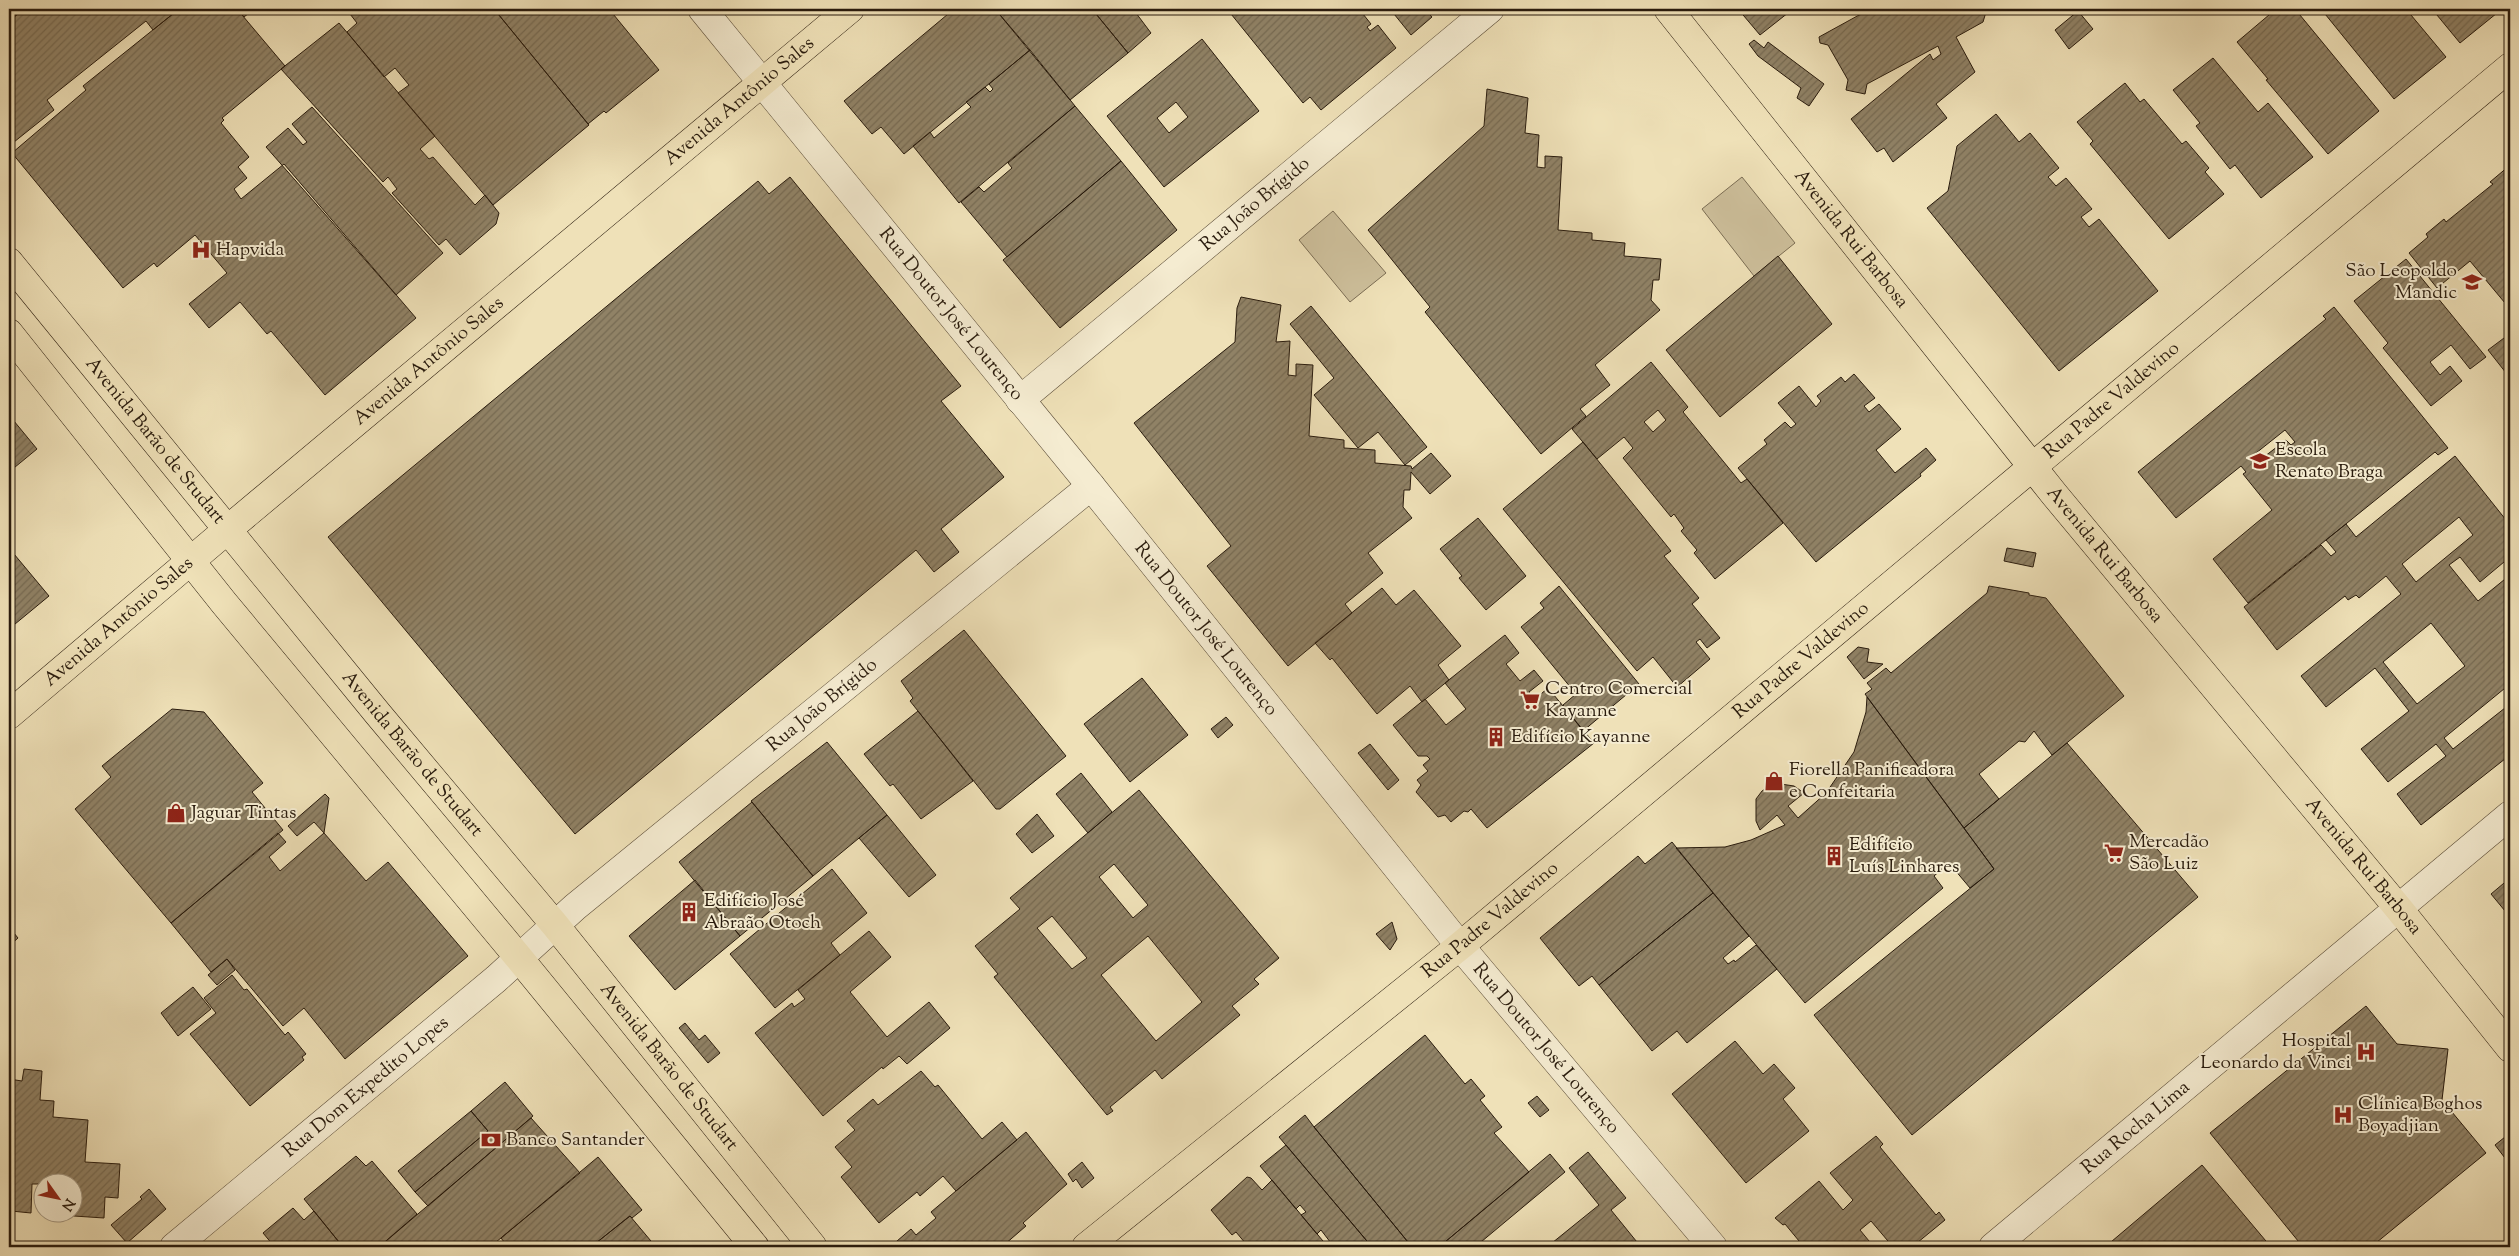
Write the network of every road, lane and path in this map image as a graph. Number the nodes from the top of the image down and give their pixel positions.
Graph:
1 (702, 9) edge
2 (850, 9) edge
3 (1490, 9) edge
4 (1668, 9) edge
5 (2510, 67) edge
6 (763, 82) junction
7 (9, 262) edge
8 (9, 333) edge
9 (1020, 400) junction
10 (2032, 466) junction
11 (1091, 486) junction
12 (227, 530) junction
13 (190, 561) junction
14 (9, 715) edge
15 (2510, 816) edge
16 (2399, 909) junction
17 (555, 924) junction
18 (1460, 946) junction
19 (519, 958) junction
20 (2510, 1048) edge
21 (174, 1247) edge
22 (755, 1247) edge
23 (813, 1247) edge
24 (1086, 1247) edge
25 (1713, 1247) edge
26 (1993, 1247) edge

1 - 6 street, Rua Doutor José Lourenço
2 - 6 main road, Avenida Antônio Sales
3 - 9 street, Rua João Brígido
4 - 10 main road, Avenida Rui Barbosa
5 - 10 main road, Rua Padre Valdevino
6 - 9 street, Rua Doutor José Lourenço
6 - 12 main road, Avenida Antônio Sales
7 - 12 main road, Avenida Barão de Studart
8 - 13 main road
9 - 11 street, Rua Doutor José Lourenço
10 - 16 main road, Avenida Rui Barbosa
10 - 18 main road, Rua Padre Valdevino
11 - 17 street, Rua João Brígido
11 - 18 street, Rua Doutor José Lourenço
12 - 13 main road, Avenida Antônio Sales
12 - 17 main road, Avenida Barão de Studart
13 - 14 main road, Avenida Antônio Sales
13 - 19 main road
15 - 16 street, Rua Rocha Lima
16 - 20 main road, Avenida Rui Barbosa
16 - 26 street, Rua Rocha Lima
17 - 19 street, Rua Dom Expedito Lopes
17 - 23 main road, Avenida Barão de Studart
18 - 24 main road, Rua Padre Valdevino
18 - 25 street, Rua Doutor José Lourenço
19 - 21 street, Rua Dom Expedito Lopes
19 - 22 main road

